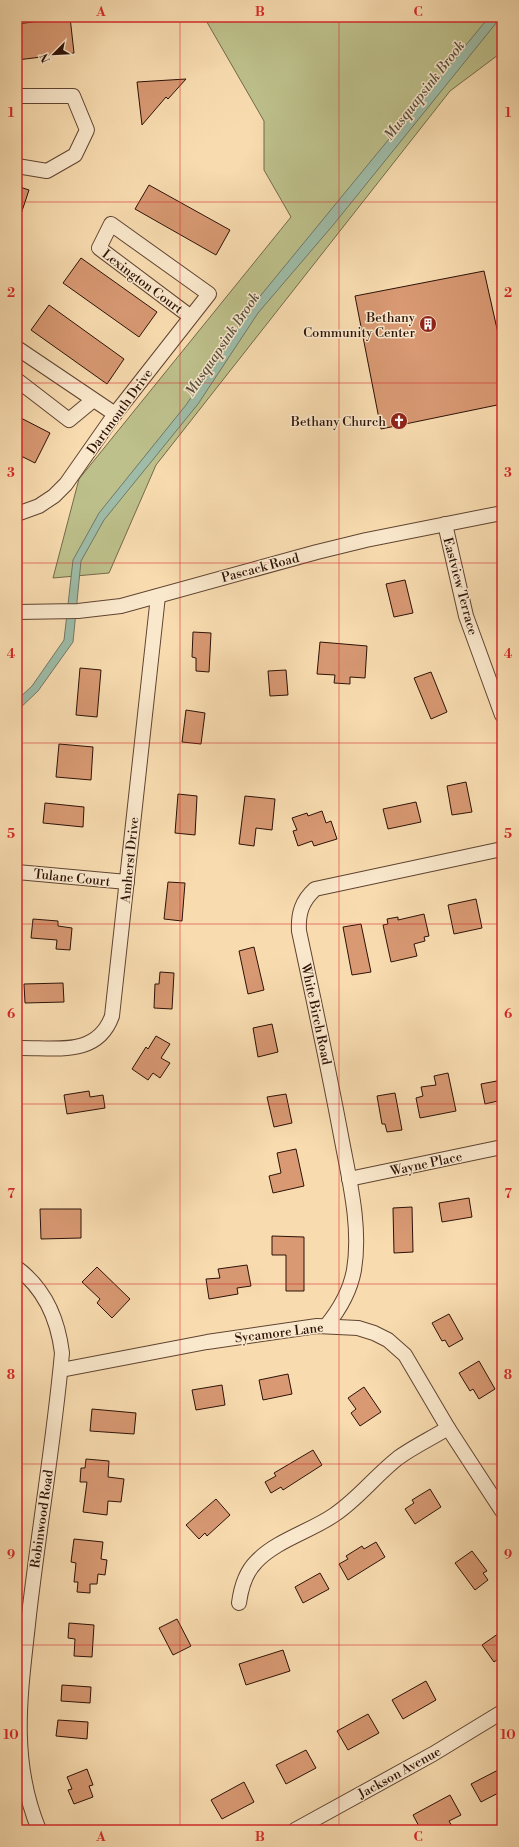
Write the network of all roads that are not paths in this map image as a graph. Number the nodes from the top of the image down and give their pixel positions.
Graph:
1 (17, 96) edge
2 (17, 166) edge
3 (209, 294) joint
4 (191, 317) junction
5 (17, 348) edge
6 (17, 380) edge
7 (92, 401) dead end
8 (114, 414) junction
9 (502, 513) edge
10 (17, 514) edge
11 (445, 524) junction
12 (158, 596) junction
13 (17, 612) edge
14 (502, 715) edge
15 (502, 849) edge
16 (17, 872) edge
17 (127, 882) junction
18 (17, 1048) edge
19 (502, 1147) edge
20 (349, 1179) junction
21 (17, 1268) edge
22 (326, 1326) junction
23 (61, 1370) junction
24 (448, 1428) junction
25 (502, 1511) edge
26 (239, 1603) dead end
27 (502, 1712) edge
28 (39, 1830) edge
29 (296, 1830) edge

1 - 2 street
3 - 4 street, Dartmouth Drive
3 - 4 street, Lexington Court
4 - 8 street, Dartmouth Drive
5 - 8 street
6 - 7 street
8 - 10 street, Dartmouth Drive
9 - 11 street, Pascack Road
11 - 12 street, Pascack Road
11 - 14 street, Eastview Terrace
12 - 13 street, Pascack Road
12 - 17 street, Amherst Drive
15 - 20 street, White Birch Road
16 - 17 street, Tulane Court
17 - 18 street, Amherst Drive
19 - 20 street, Wayne Place
20 - 22 street, White Birch Road
21 - 23 street, Robinwood Road
22 - 23 street, Sycamore Lane
22 - 24 street, Sycamore Lane
23 - 28 street, Robinwood Road
24 - 25 street, Sycamore Lane
24 - 26 street
27 - 29 street, Jackson Avenue

